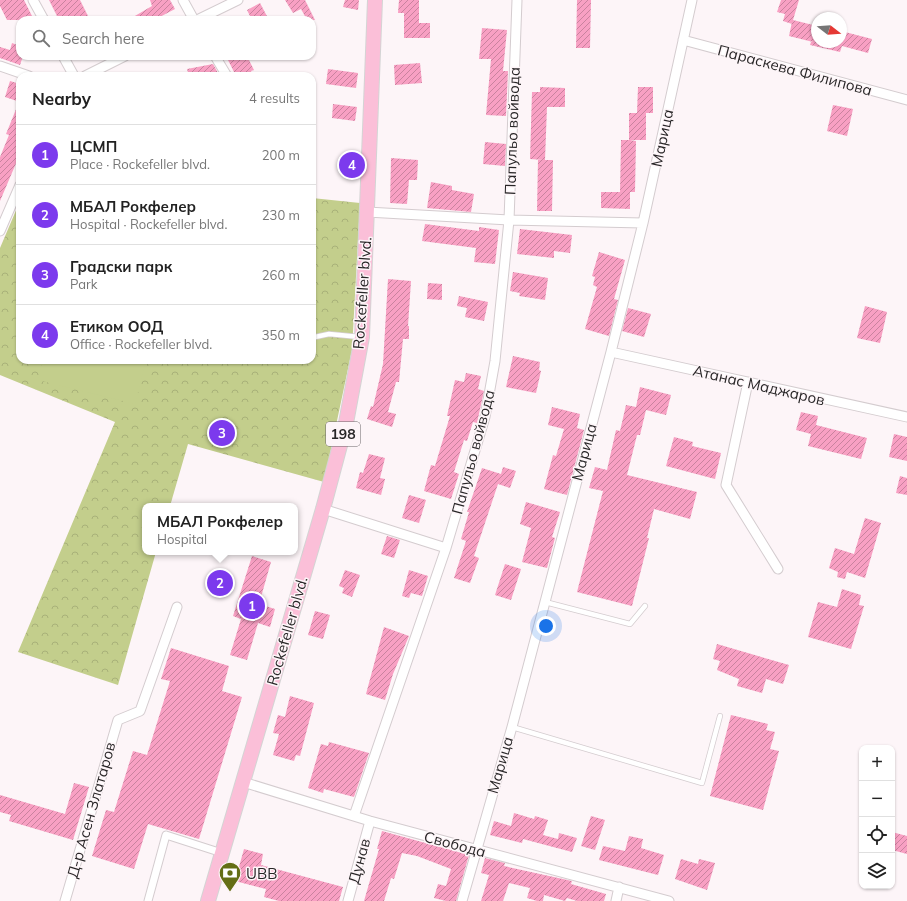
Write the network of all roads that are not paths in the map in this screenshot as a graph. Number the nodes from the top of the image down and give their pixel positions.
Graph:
1 (33, 0) edge
2 (184, 0) edge
3 (238, 0) edge
4 (375, 0) edge
5 (517, 0) edge
6 (692, 0) edge
7 (42, 16) edge
8 (192, 16) edge
9 (205, 16) edge
10 (683, 40) junction
11 (66, 60) edge
12 (117, 60) edge
13 (218, 60) edge
14 (0, 66) edge
15 (17, 72) edge
16 (72, 72) edge
17 (93, 72) edge
18 (225, 72) edge
19 (907, 100) edge
20 (16, 191) edge
21 (4, 209) edge
22 (367, 212) junction
23 (509, 220) junction
24 (643, 223) junction
25 (0, 231) edge
26 (316, 337) edge
27 (362, 337) junction
28 (611, 352) junction
29 (748, 382) junction
30 (907, 417) edge
31 (323, 509) junction
32 (446, 548) junction
33 (778, 569) dead end
34 (545, 602) junction
35 (645, 606) dead end
36 (177, 607) dead end
37 (720, 716) dead end
38 (512, 727) junction
39 (243, 782) junction
40 (354, 816) junction
41 (370, 821) junction
42 (476, 849) junction
43 (222, 853) junction
44 (619, 887) junction
45 (65, 901) edge
46 (148, 901) edge
47 (208, 901) edge
48 (348, 901) edge
49 (462, 901) edge
50 (616, 901) edge
51 (669, 901) edge

1 - 7 street
2 - 8 street
3 - 9 street
4 - 22 main road, Rockefeller blvd. / 198
5 - 23 street, Папульо войвода
6 - 10 street, Марица
10 - 19 street, Параскева Филипова
10 - 24 street, Марица
11 - 16 street
12 - 17 street
13 - 18 street
14 - 15 street
20 - 21 street
21 - 25 street
22 - 23 street
22 - 27 main road, Rockefeller blvd. / 198
23 - 24 street
23 - 32 street, Папульо войвода
24 - 28 street, Марица
26 - 27 lane
27 - 31 main road, Rockefeller blvd. / 198
28 - 29 street, Атанас Маджаров
28 - 34 street, Марица
29 - 30 street, Атанас Маджаров
29 - 33 street
31 - 32 street
31 - 39 main road, Rockefeller blvd. / 198
32 - 40 street, Папульо войвода
34 - 35 lane
34 - 38 street, Марица
36 - 45 street, Д-р Асен Златаров
37 - 38 lane
38 - 42 street, Марица
39 - 40 street, Свобода
39 - 43 main road, Rockefeller blvd. / 198
40 - 41 street, Свобода
41 - 42 street, Свобода
41 - 48 street, Дунав
42 - 44 street, Свобода
42 - 49 street, Марица
43 - 46 street
43 - 47 main road, Rockefeller blvd. / 198
44 - 50 street
44 - 51 street, Свобода

